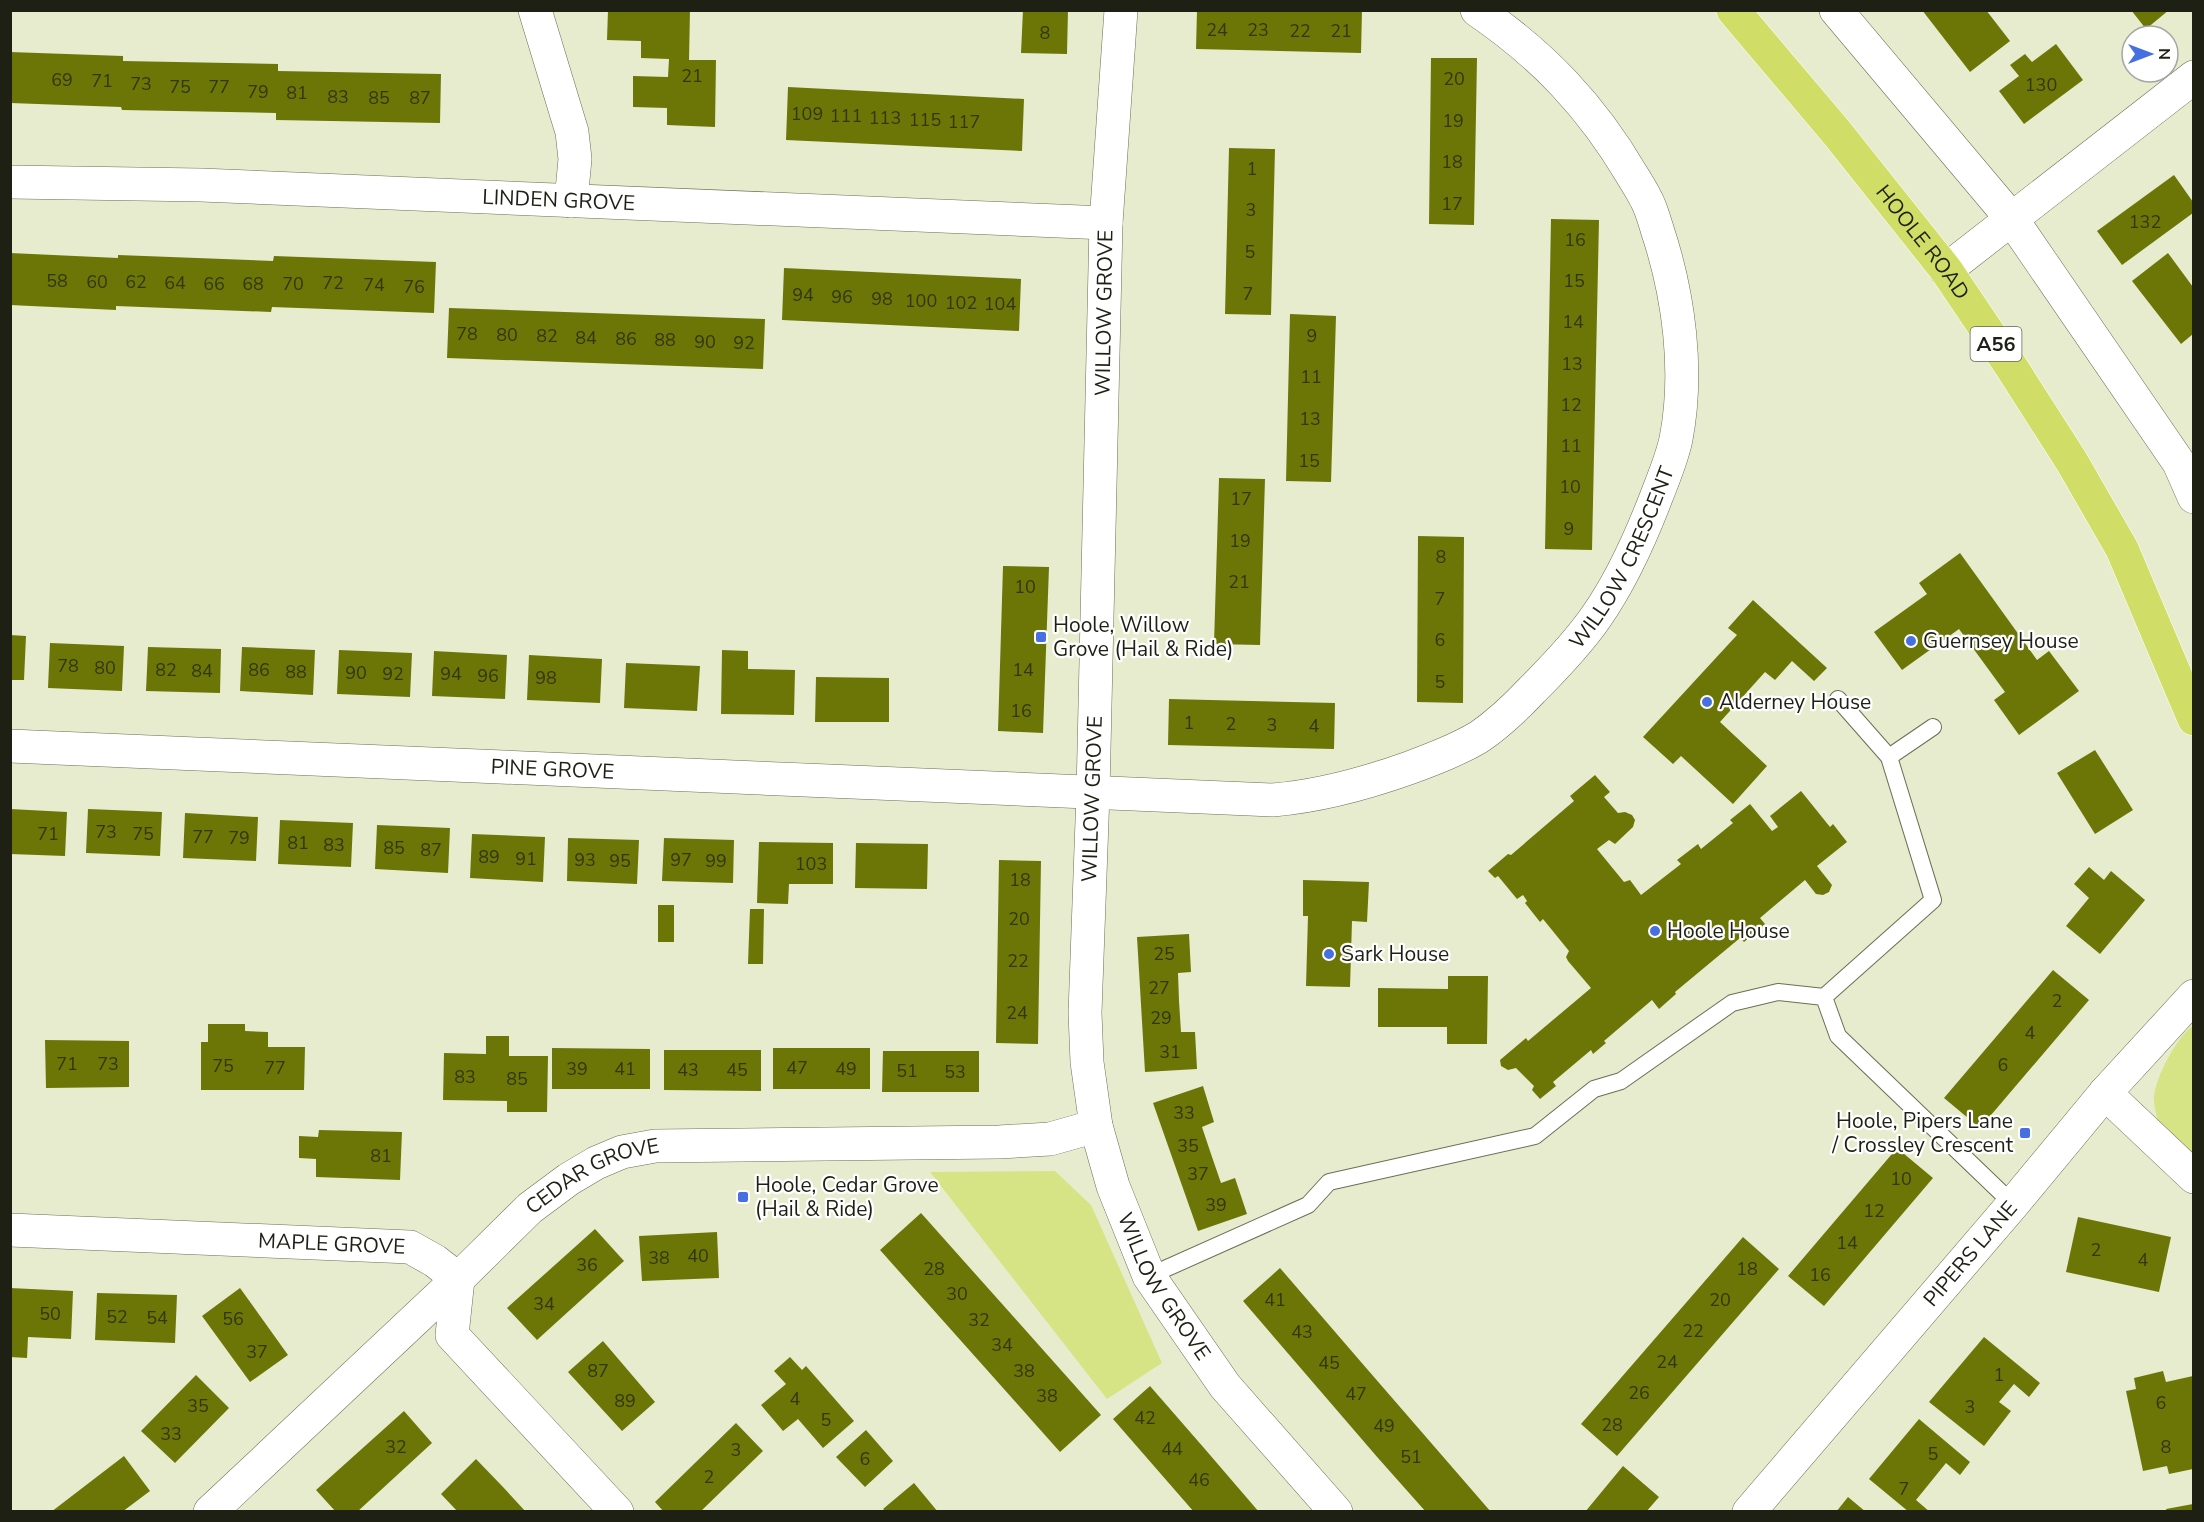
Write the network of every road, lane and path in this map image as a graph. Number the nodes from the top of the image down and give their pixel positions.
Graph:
1 (535, 10) edge
2 (1121, 10) edge
3 (1478, 10) edge
4 (1733, 10) edge
5 (1836, 10) edge
6 (2193, 77) edge
7 (10, 182) edge
8 (571, 201) junction
9 (2011, 218) junction
10 (1106, 223) junction
11 (1946, 270) junction
12 (2193, 497) edge
13 (1838, 699) dead end
14 (2193, 719) edge
15 (1933, 728) dead end
16 (10, 746) edge
17 (1889, 757) junction
18 (1093, 793) junction
19 (2193, 996) edge
20 (1824, 997) junction
21 (2105, 1093) junction
22 (1096, 1126) junction
23 (2193, 1177) edge
24 (2013, 1204) junction
25 (10, 1230) edge
26 (1149, 1276) junction
27 (458, 1279) junction
28 (210, 1512) edge
29 (617, 1512) edge
30 (1336, 1512) edge
31 (1749, 1512) edge

1 - 8 street
2 - 10 street, WILLOW GROVE
3 - 18 street, WILLOW CRESCENT
4 - 11 highway, HOOLE ROAD / A56
5 - 9 street
6 - 9 street
7 - 8 street, LINDEN GROVE
8 - 10 street, LINDEN GROVE
9 - 11 street
9 - 12 street
10 - 18 street, WILLOW GROVE
11 - 14 highway, HOOLE ROAD / A56
13 - 17 lane
15 - 17 lane
16 - 18 street, PINE GROVE
17 - 20 lane
18 - 22 street, WILLOW GROVE
19 - 21 street, PIPERS LANE
20 - 24 lane
20 - 26 lane
21 - 23 street
21 - 24 street, PIPERS LANE
22 - 26 street, WILLOW GROVE
22 - 27 street, CEDAR GROVE
24 - 31 street, PIPERS LANE
25 - 27 street, MAPLE GROVE
26 - 30 street, WILLOW GROVE
27 - 28 street, CEDAR GROVE
27 - 29 street

